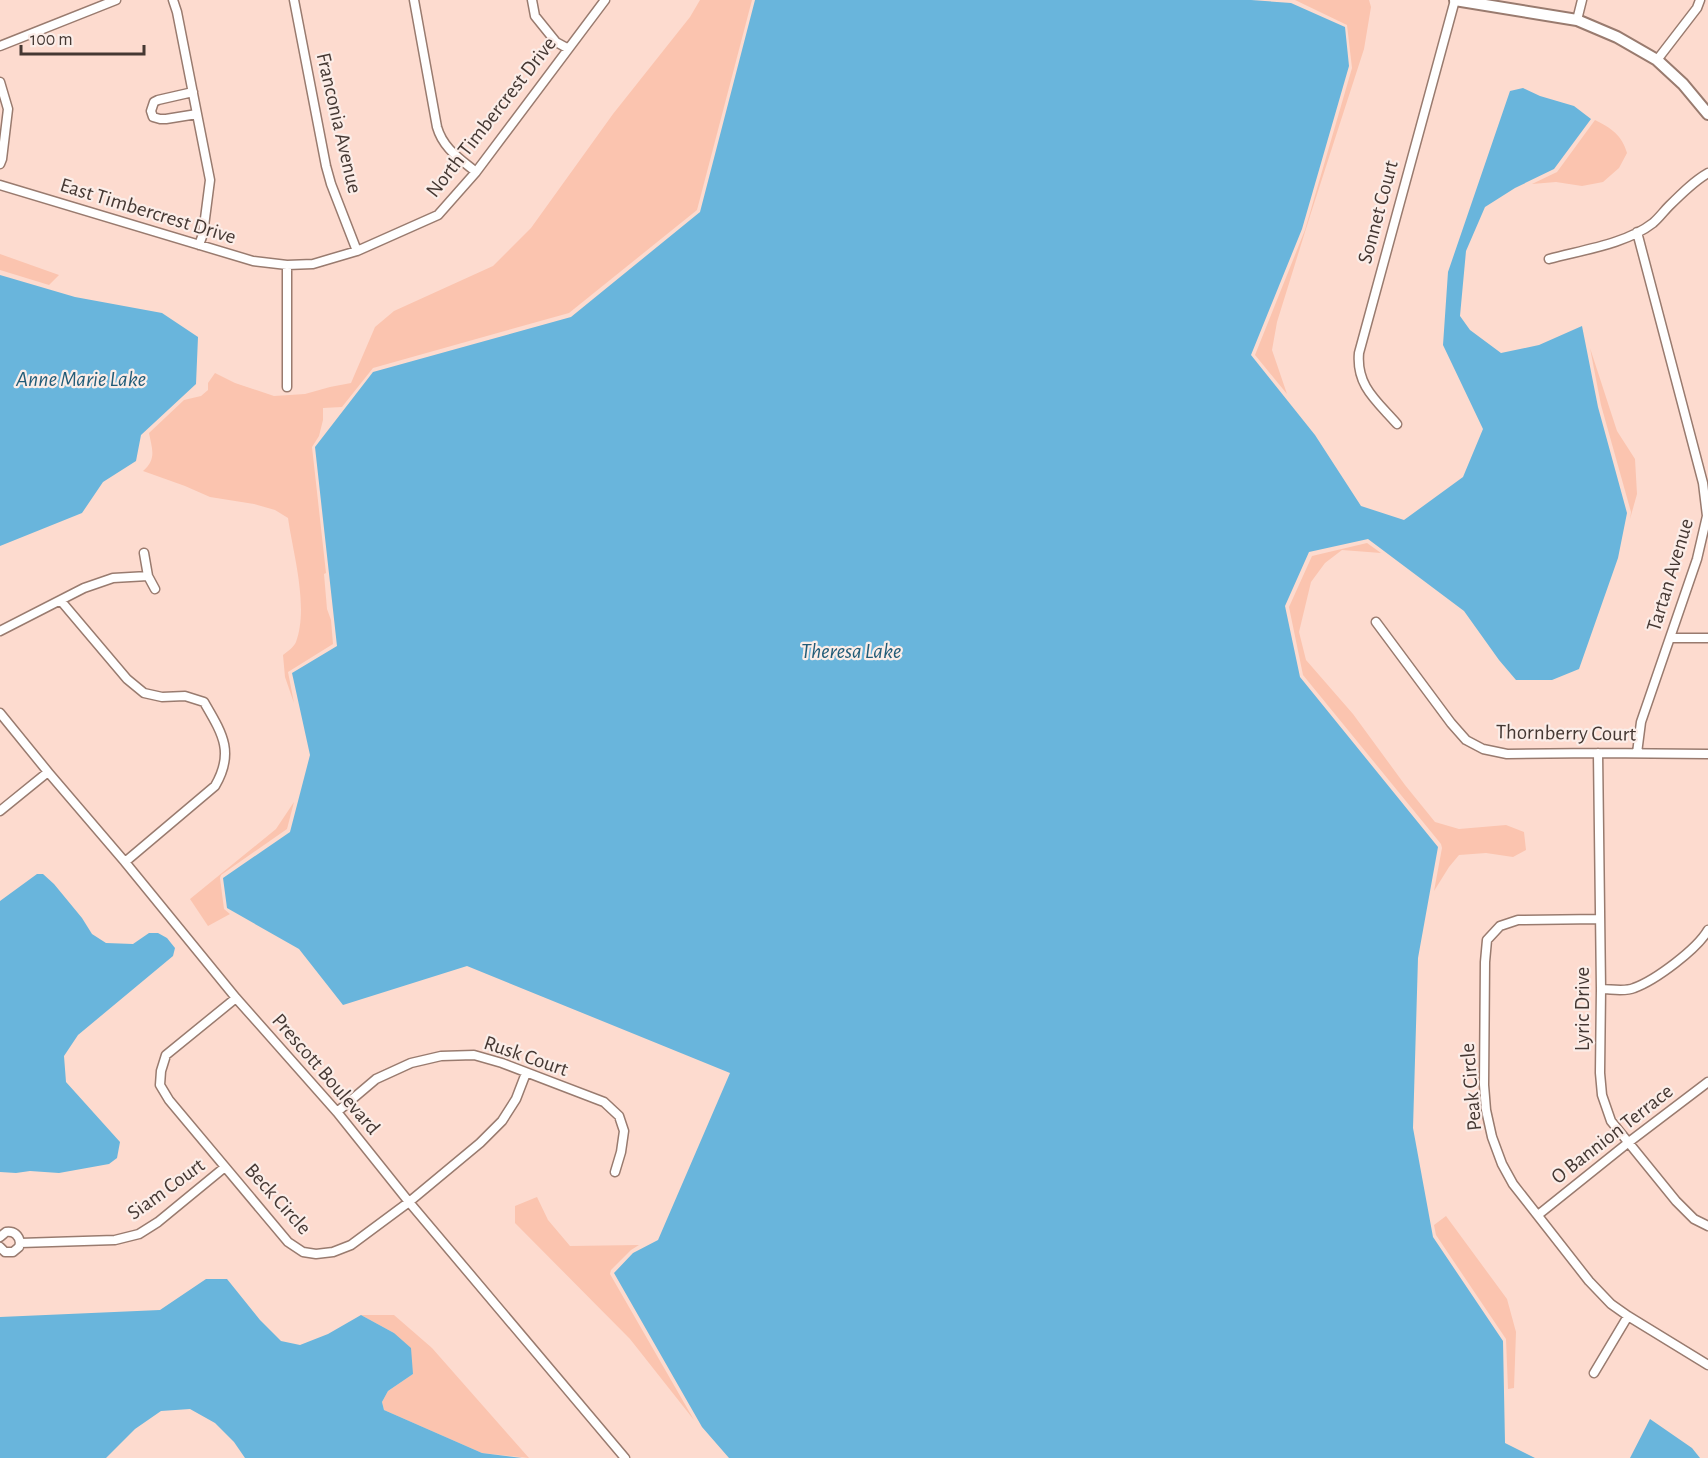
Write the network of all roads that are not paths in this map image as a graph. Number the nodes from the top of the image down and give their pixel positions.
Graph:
1 (116, 0) edge
2 (173, 0) edge
3 (294, 0) edge
4 (414, 0) edge
5 (532, 0) edge
6 (605, 0) edge
7 (1455, 0) edge
8 (1582, 0) edge
9 (1700, 0) edge
10 (1577, 20) junction
11 (0, 46) edge
12 (567, 48) junction
13 (1657, 60) junction
14 (0, 82) edge
15 (193, 92) junction
16 (197, 114) junction
17 (1708, 114) edge
18 (0, 164) edge
19 (476, 172) junction
20 (1708, 173) edge
21 (0, 185) edge
22 (1637, 232) junction
23 (199, 245) junction
24 (357, 251) junction
25 (1549, 259) dead end
26 (287, 265) junction
27 (287, 387) dead end
28 (1397, 424) dead end
29 (1708, 516) edge
30 (144, 554) dead end
31 (148, 576) junction
32 (155, 590) dead end
33 (61, 601) junction
34 (1376, 622) dead end
35 (0, 631) edge
36 (1671, 638) junction
37 (1708, 638) edge
38 (0, 713) edge
39 (1598, 753) junction
40 (1636, 753) junction
41 (1708, 754) edge
42 (48, 772) junction
43 (0, 811) edge
44 (125, 862) junction
45 (1599, 920) junction
46 (1708, 930) edge
47 (1601, 989) junction
48 (236, 998) junction
49 (526, 1073) junction
50 (1708, 1082) edge
51 (337, 1112) junction
52 (1629, 1142) junction
53 (225, 1167) junction
54 (615, 1172) dead end
55 (409, 1202) junction
56 (1538, 1215) junction
57 (1708, 1226) edge
58 (0, 1238) edge
59 (20, 1243) junction
60 (0, 1247) edge
61 (1628, 1316) junction
62 (1708, 1365) edge
63 (1594, 1373) dead end
64 (625, 1458) edge

1 - 11 street
2 - 15 street
3 - 24 street, Franconia Avenue
4 - 19 street
5 - 12 street
6 - 12 street, North Timbercrest Drive
7 - 10 street
7 - 28 street, Sonnet Court
8 - 10 street
9 - 13 street
10 - 13 street
12 - 19 street, North Timbercrest Drive
13 - 17 street
14 - 18 street
15 - 16 street
15 - 16 street
16 - 23 street
19 - 24 street, North Timbercrest Drive
20 - 22 street
21 - 23 street, East Timbercrest Drive
22 - 25 street
22 - 29 street, Tartan Avenue
23 - 26 street, East Timbercrest Drive
24 - 26 street, North Timbercrest Drive
26 - 27 street
29 - 36 street, Tartan Avenue
30 - 31 street
31 - 32 street
31 - 33 street
33 - 35 street
33 - 44 street
34 - 39 street, Thornberry Court
36 - 37 street
36 - 40 street, Tartan Avenue
38 - 42 street, Prescott Boulevard
39 - 40 street, Thornberry Court
39 - 45 street, Lyric Drive
40 - 41 street, Thornberry Court
42 - 43 street
42 - 44 street, Prescott Boulevard
44 - 48 street, Prescott Boulevard
45 - 47 street, Lyric Drive
45 - 56 street, Peak Circle
46 - 47 street
47 - 52 street, Lyric Drive
48 - 51 street, Prescott Boulevard
48 - 53 street, Beck Circle
49 - 51 street, Rusk Court
49 - 54 street, Rusk Court
49 - 55 street, Beck Circle
50 - 52 street, O Bannion Terrace
51 - 55 street, Prescott Boulevard
52 - 56 street, O Bannion Terrace
52 - 57 street, Lyric Drive
53 - 55 street, Beck Circle
53 - 59 street, Siam Court
55 - 64 street, Prescott Boulevard
56 - 61 street, Peak Circle
58 - 59 street, Siam Court
59 - 60 street, Siam Court
61 - 62 street, Peak Circle
61 - 63 street

